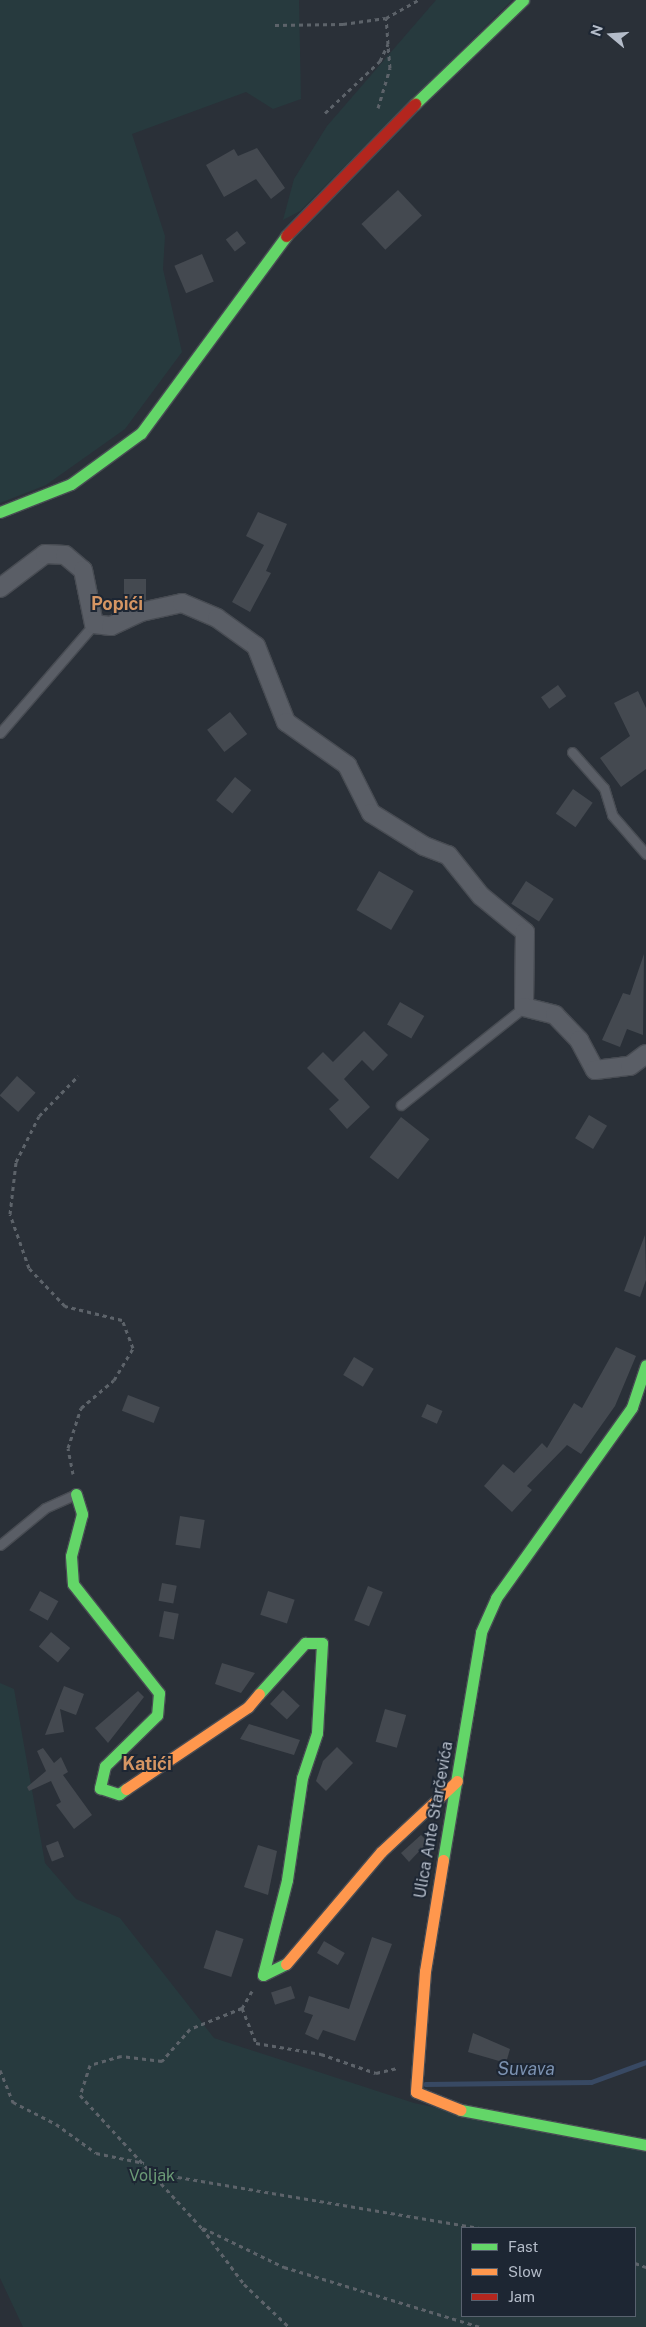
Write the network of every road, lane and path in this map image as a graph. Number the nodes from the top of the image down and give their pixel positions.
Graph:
1 (418, 0) edge
2 (523, 0) edge
3 (386, 18) junction
4 (276, 25) dead end
5 (388, 44) junction
6 (377, 111) dead end
7 (325, 113) dead end
8 (0, 512) edge
9 (0, 588) edge
10 (94, 624) junction
11 (0, 734) edge
12 (572, 752) dead end
13 (646, 854) edge
14 (524, 1007) junction
15 (646, 1054) edge
16 (78, 1076) dead end
17 (401, 1105) dead end
18 (646, 1365) edge
19 (76, 1494) junction
20 (0, 1545) edge
21 (458, 1781) junction
22 (263, 1975) junction
23 (242, 2008) junction
24 (417, 2068) junction
25 (0, 2070) edge
26 (646, 2145) edge
27 (144, 2163) junction
28 (154, 2173) junction
29 (473, 2227) edge
30 (202, 2228) junction
31 (289, 2327) edge
32 (480, 2327) edge

1 - 3 path
2 - 8 street
3 - 4 path
3 - 5 path
5 - 6 path
5 - 7 path
9 - 10 street
10 - 11 lane
10 - 14 street
12 - 13 lane
14 - 15 street
14 - 17 lane
16 - 19 path
18 - 21 street, Ulica Ante Starčevića
19 - 20 lane
19 - 22 street
21 - 22 street
21 - 24 street, Ulica Ante Starčevića
22 - 23 path
23 - 24 path
23 - 27 path
24 - 26 street, Ulica Ante Starčevića
25 - 27 path
27 - 28 path
28 - 29 path
28 - 30 path
30 - 31 path
30 - 32 path

